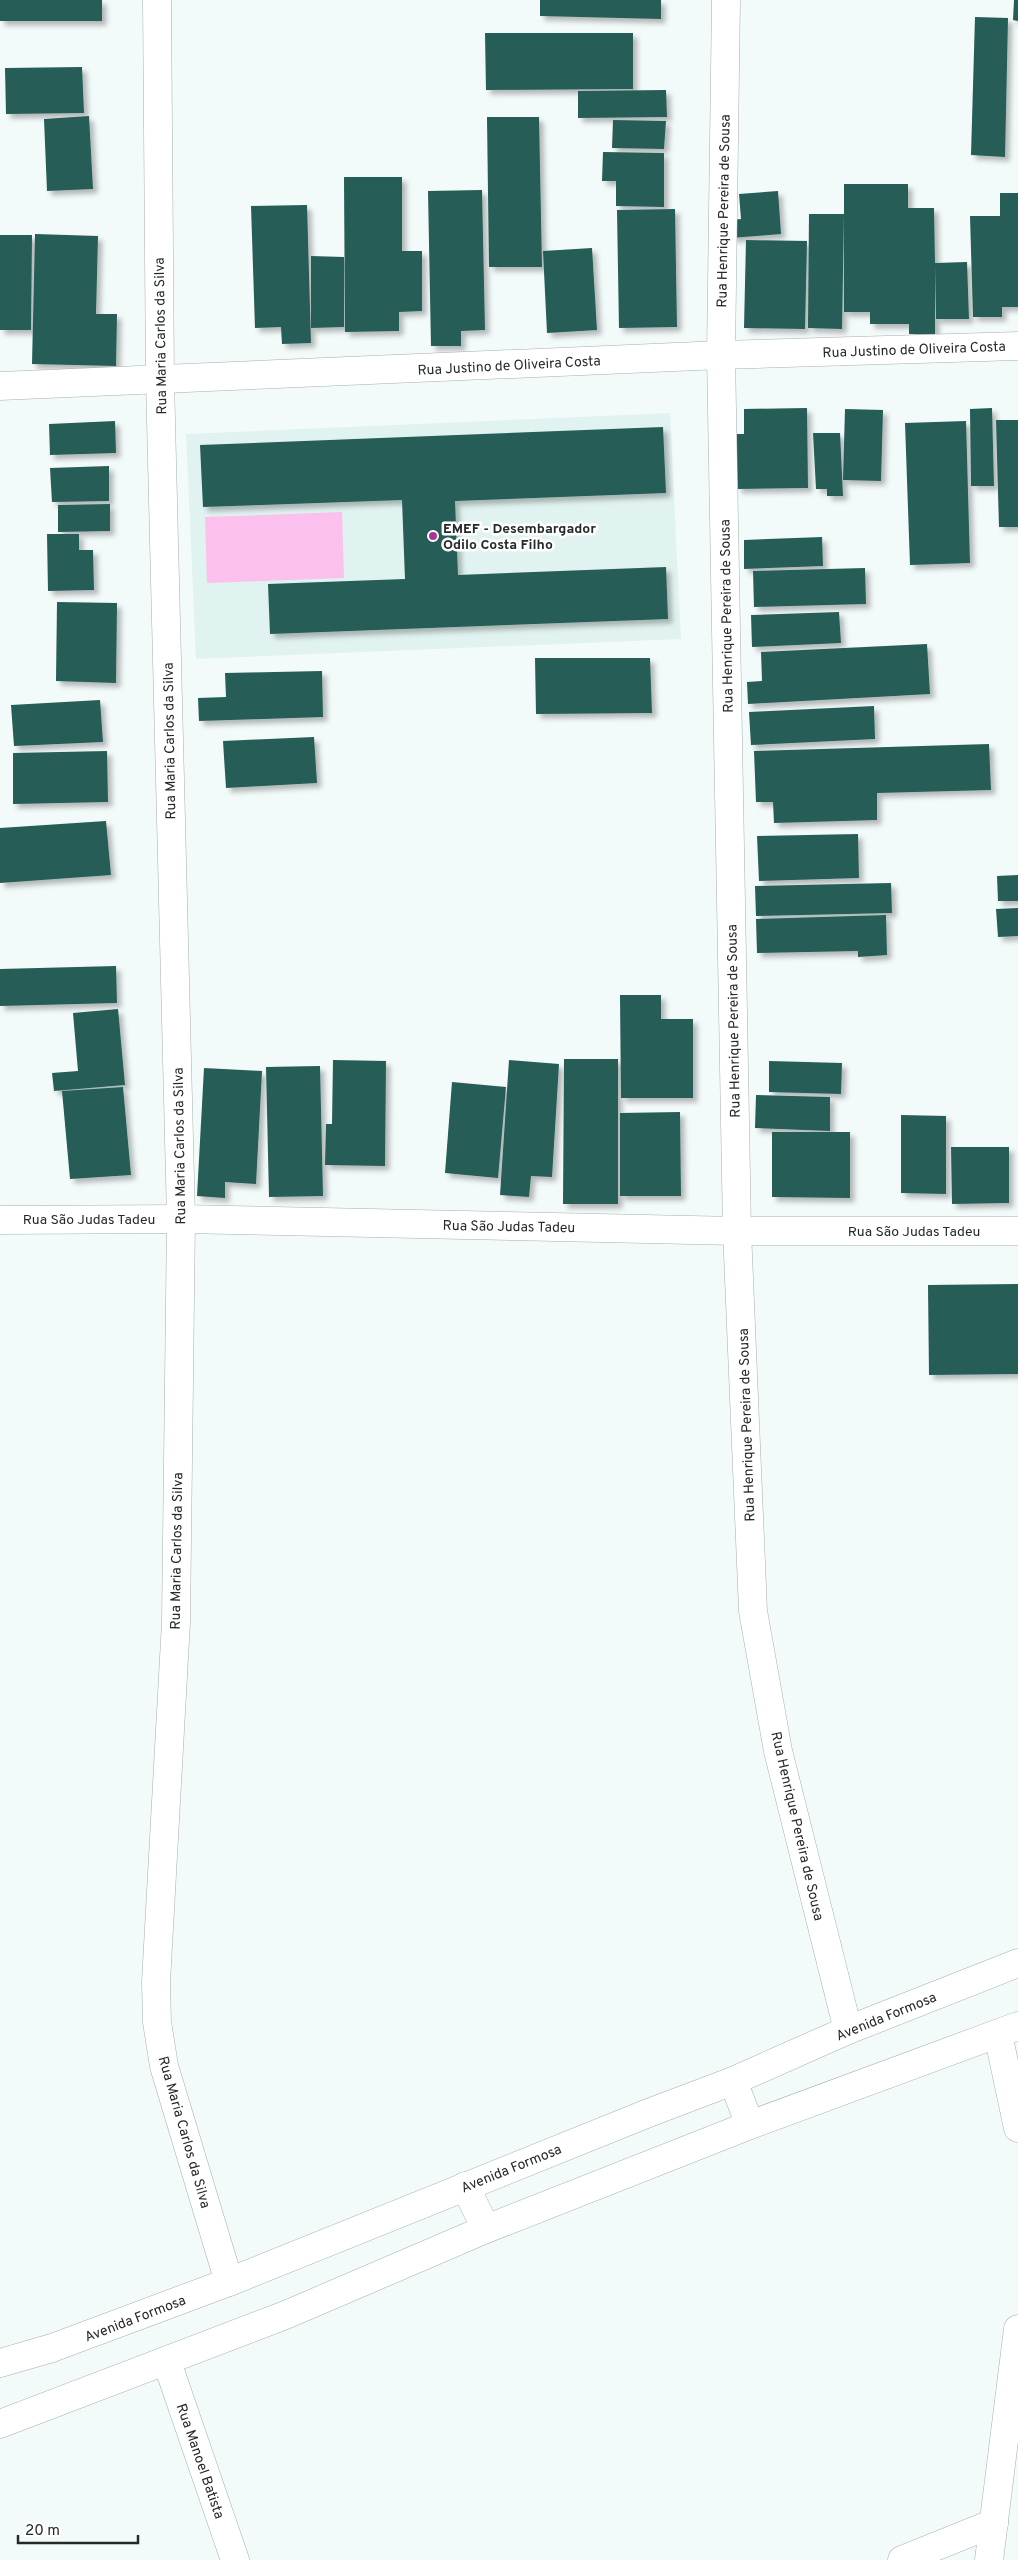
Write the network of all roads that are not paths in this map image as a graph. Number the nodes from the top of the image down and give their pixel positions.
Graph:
1 (157, 0) edge
2 (726, 0) edge
3 (1018, 346) edge
4 (721, 355) junction
5 (160, 381) junction
6 (0, 386) edge
7 (181, 1219) junction
8 (0, 1220) edge
9 (737, 1231) junction
10 (1018, 1231) edge
11 (1018, 1963) edge
12 (848, 2030) junction
13 (1008, 2030) edge
14 (733, 2081) junction
15 (750, 2125) junction
16 (1018, 2128) edge
17 (465, 2186) junction
18 (486, 2229) junction
19 (229, 2282) junction
20 (1018, 2329) edge
21 (167, 2362) junction
22 (0, 2363) edge
23 (0, 2424) edge
24 (994, 2523) junction
25 (235, 2560) edge
26 (902, 2560) edge
27 (989, 2560) edge

1 - 5 street, Rua Maria Carlos da Silva
2 - 4 street, Rua Henrique Pereira de Sousa
3 - 4 street, Rua Justino de Oliveira Costa
4 - 5 street, Rua Justino de Oliveira Costa
4 - 9 street, Rua Henrique Pereira de Sousa
5 - 6 street, Rua Justino de Oliveira Costa
5 - 7 street, Rua Maria Carlos da Silva
7 - 8 street, Rua São Judas Tadeu
7 - 9 street, Rua São Judas Tadeu
7 - 19 street, Rua Maria Carlos da Silva
9 - 10 street, Rua São Judas Tadeu
9 - 12 street, Rua Henrique Pereira de Sousa
11 - 12 street, Avenida Formosa
12 - 14 street, Avenida Formosa
13 - 15 street
13 - 16 street
14 - 15 street
14 - 17 street, Avenida Formosa
15 - 18 street
17 - 18 street
17 - 19 street, Avenida Formosa
18 - 21 street
19 - 22 street, Avenida Formosa
20 - 24 street
21 - 23 street
21 - 25 street, Rua Manoel Batista
24 - 26 street
24 - 27 street

